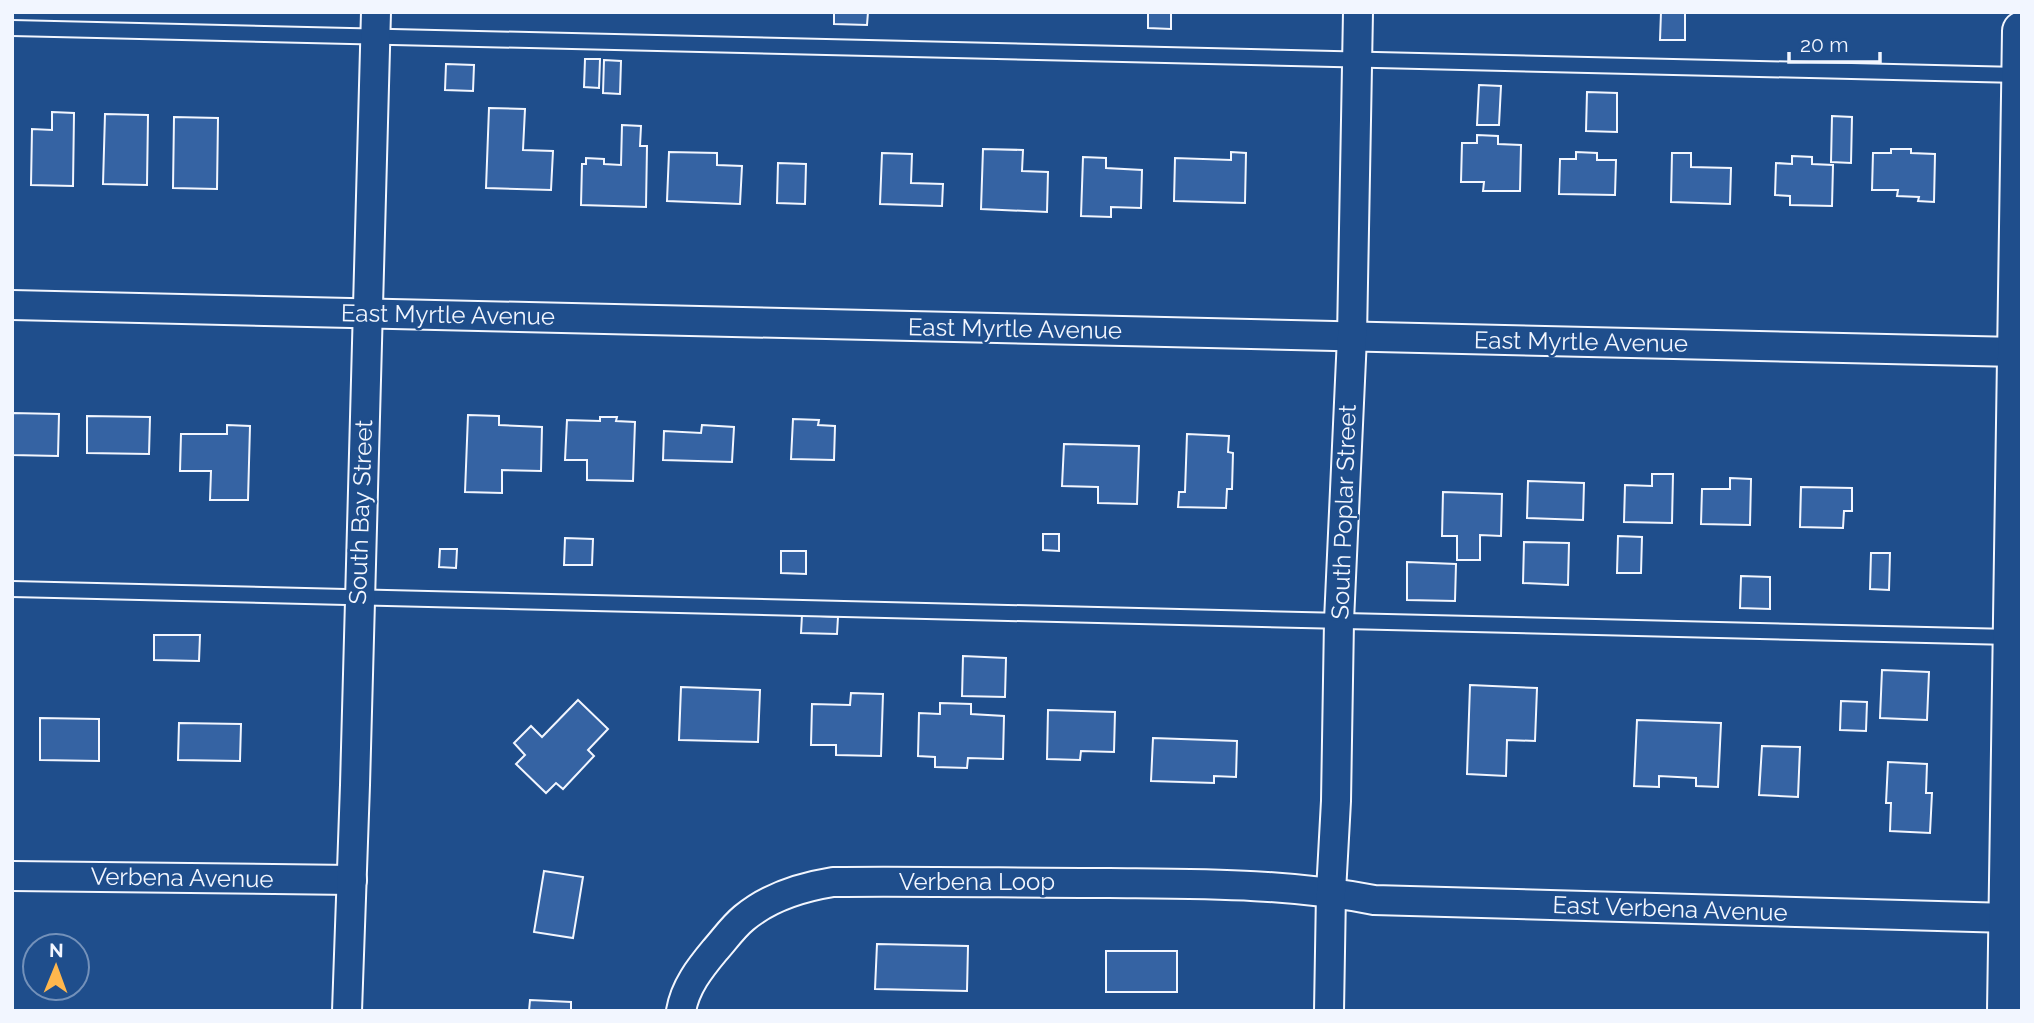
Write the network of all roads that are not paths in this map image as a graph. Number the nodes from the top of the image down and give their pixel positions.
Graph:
1 (1358, 12) edge
2 (376, 24) edge
3 (12, 28) edge
4 (2022, 31) edge
5 (2022, 50) edge
6 (1356, 59) junction
7 (2021, 75) edge
8 (12, 305) edge
9 (367, 313) junction
10 (1352, 337) junction
11 (2019, 337) edge
12 (12, 589) edge
13 (359, 598) junction
14 (1339, 621) junction
15 (2013, 637) junction
16 (2016, 838) edge
17 (12, 876) edge
18 (352, 880) junction
19 (1331, 892) junction
20 (2009, 918) junction
21 (346, 1011) edge
22 (681, 1011) edge
23 (1329, 1011) edge
24 (2007, 1011) edge

1 - 6 street, South Poplar Street
2 - 3 lane
2 - 6 lane
2 - 9 street, South Bay Street
4 - 5 street
5 - 7 street
6 - 7 lane
6 - 10 street, South Poplar Street
7 - 11 street
8 - 9 street, East Myrtle Avenue
9 - 10 street, East Myrtle Avenue
9 - 13 street, South Bay Street
10 - 11 street, East Myrtle Avenue
10 - 14 street, South Poplar Street
11 - 15 street
12 - 13 lane
13 - 14 lane
13 - 18 street, South Bay Street
14 - 15 lane
14 - 19 street, South Poplar Street
15 - 16 street
16 - 20 street
17 - 18 street, Verbena Avenue
18 - 21 street, South Bay Street
19 - 20 street, East Verbena Avenue
19 - 22 street, Verbena Loop
19 - 23 street, South Poplar Street
20 - 24 street

